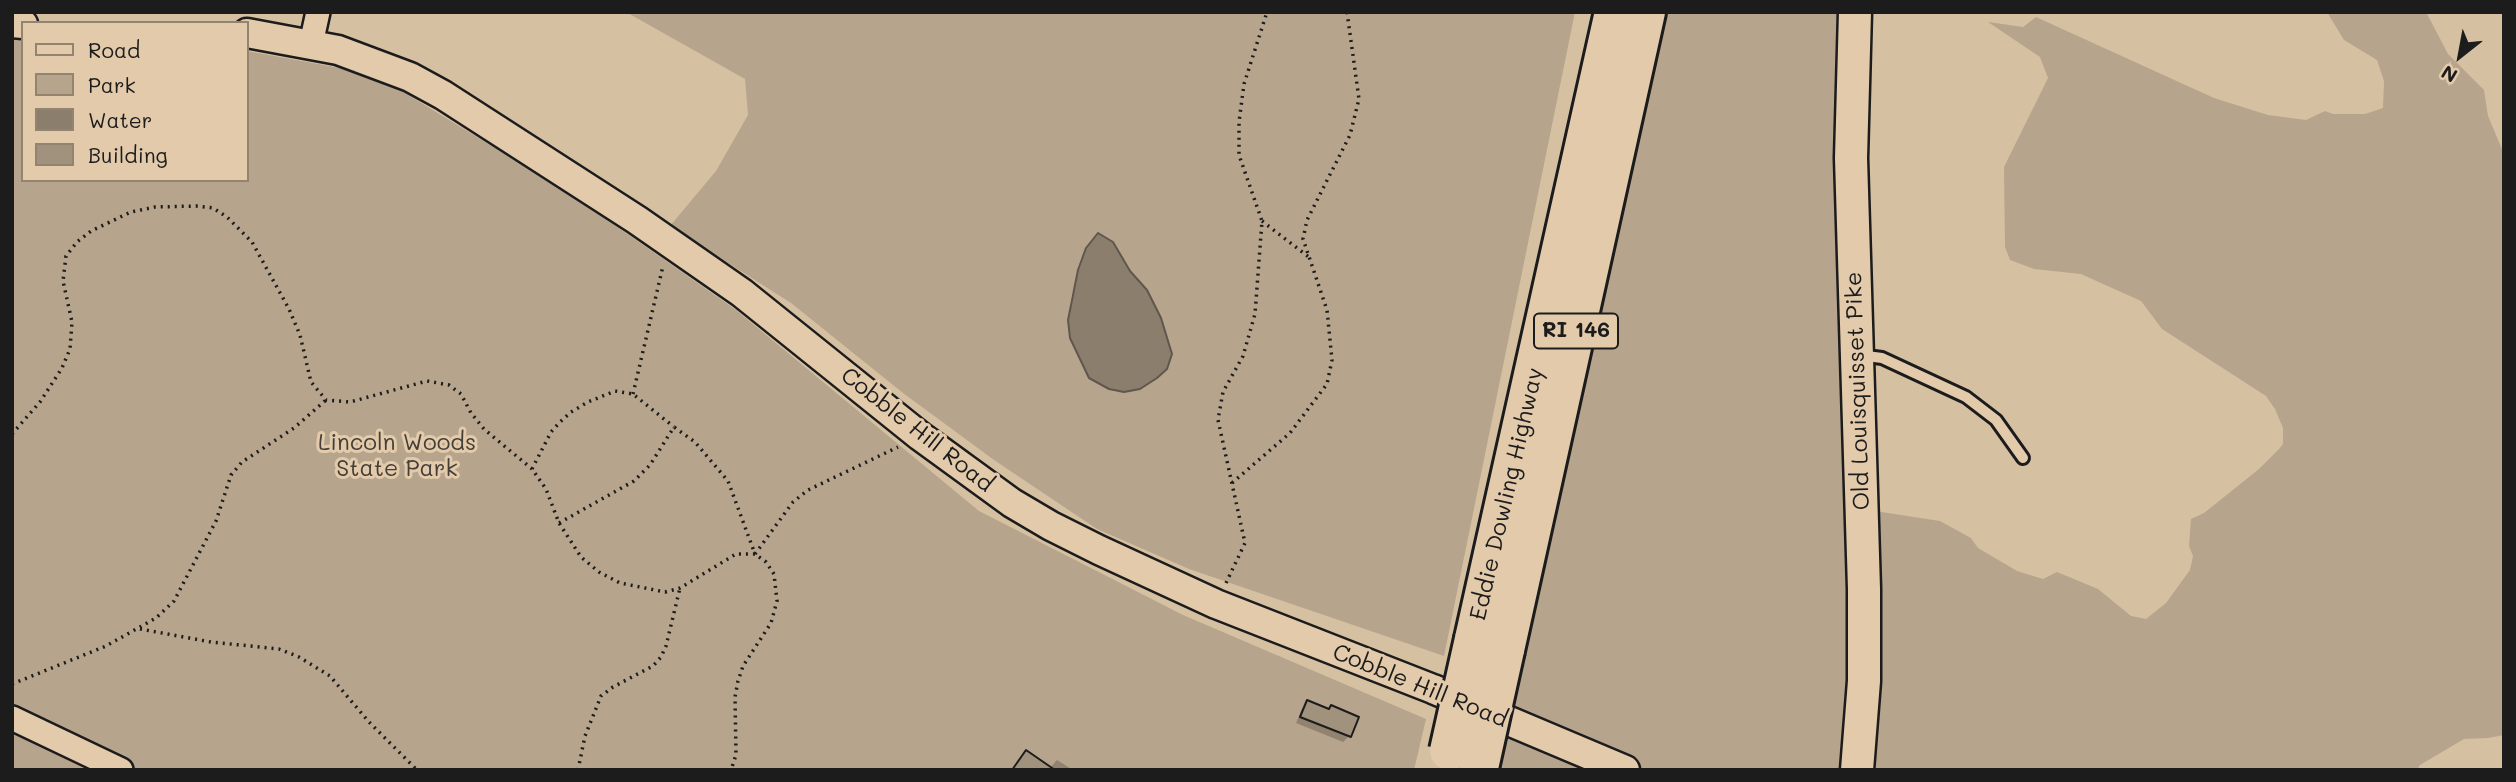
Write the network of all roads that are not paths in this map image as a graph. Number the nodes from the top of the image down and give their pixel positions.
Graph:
1 (318, 12) edge
2 (1614, 12) edge
3 (1646, 12) edge
4 (1856, 12) edge
5 (248, 33) edge
6 (310, 44) junction
7 (1856, 354) junction
8 (2022, 458) dead end
9 (1489, 645) junction
10 (12, 718) edge
11 (1463, 765) edge
12 (121, 770) edge
13 (1625, 770) edge
14 (1857, 770) edge

1 - 6 street
2 - 9 highway, Eddie Dowling Highway / RI 146
3 - 9 highway, Eddie Dowling Highway / RI 146
4 - 7 main road, Old Louisquisset Pike
5 - 6 street, Cobble Hill Road
6 - 13 street, Cobble Hill Road
7 - 8 lane
7 - 14 main road, Old Louisquisset Pike
9 - 11 highway, Eddie Dowling Highway / RI 146, bridge
10 - 12 street

